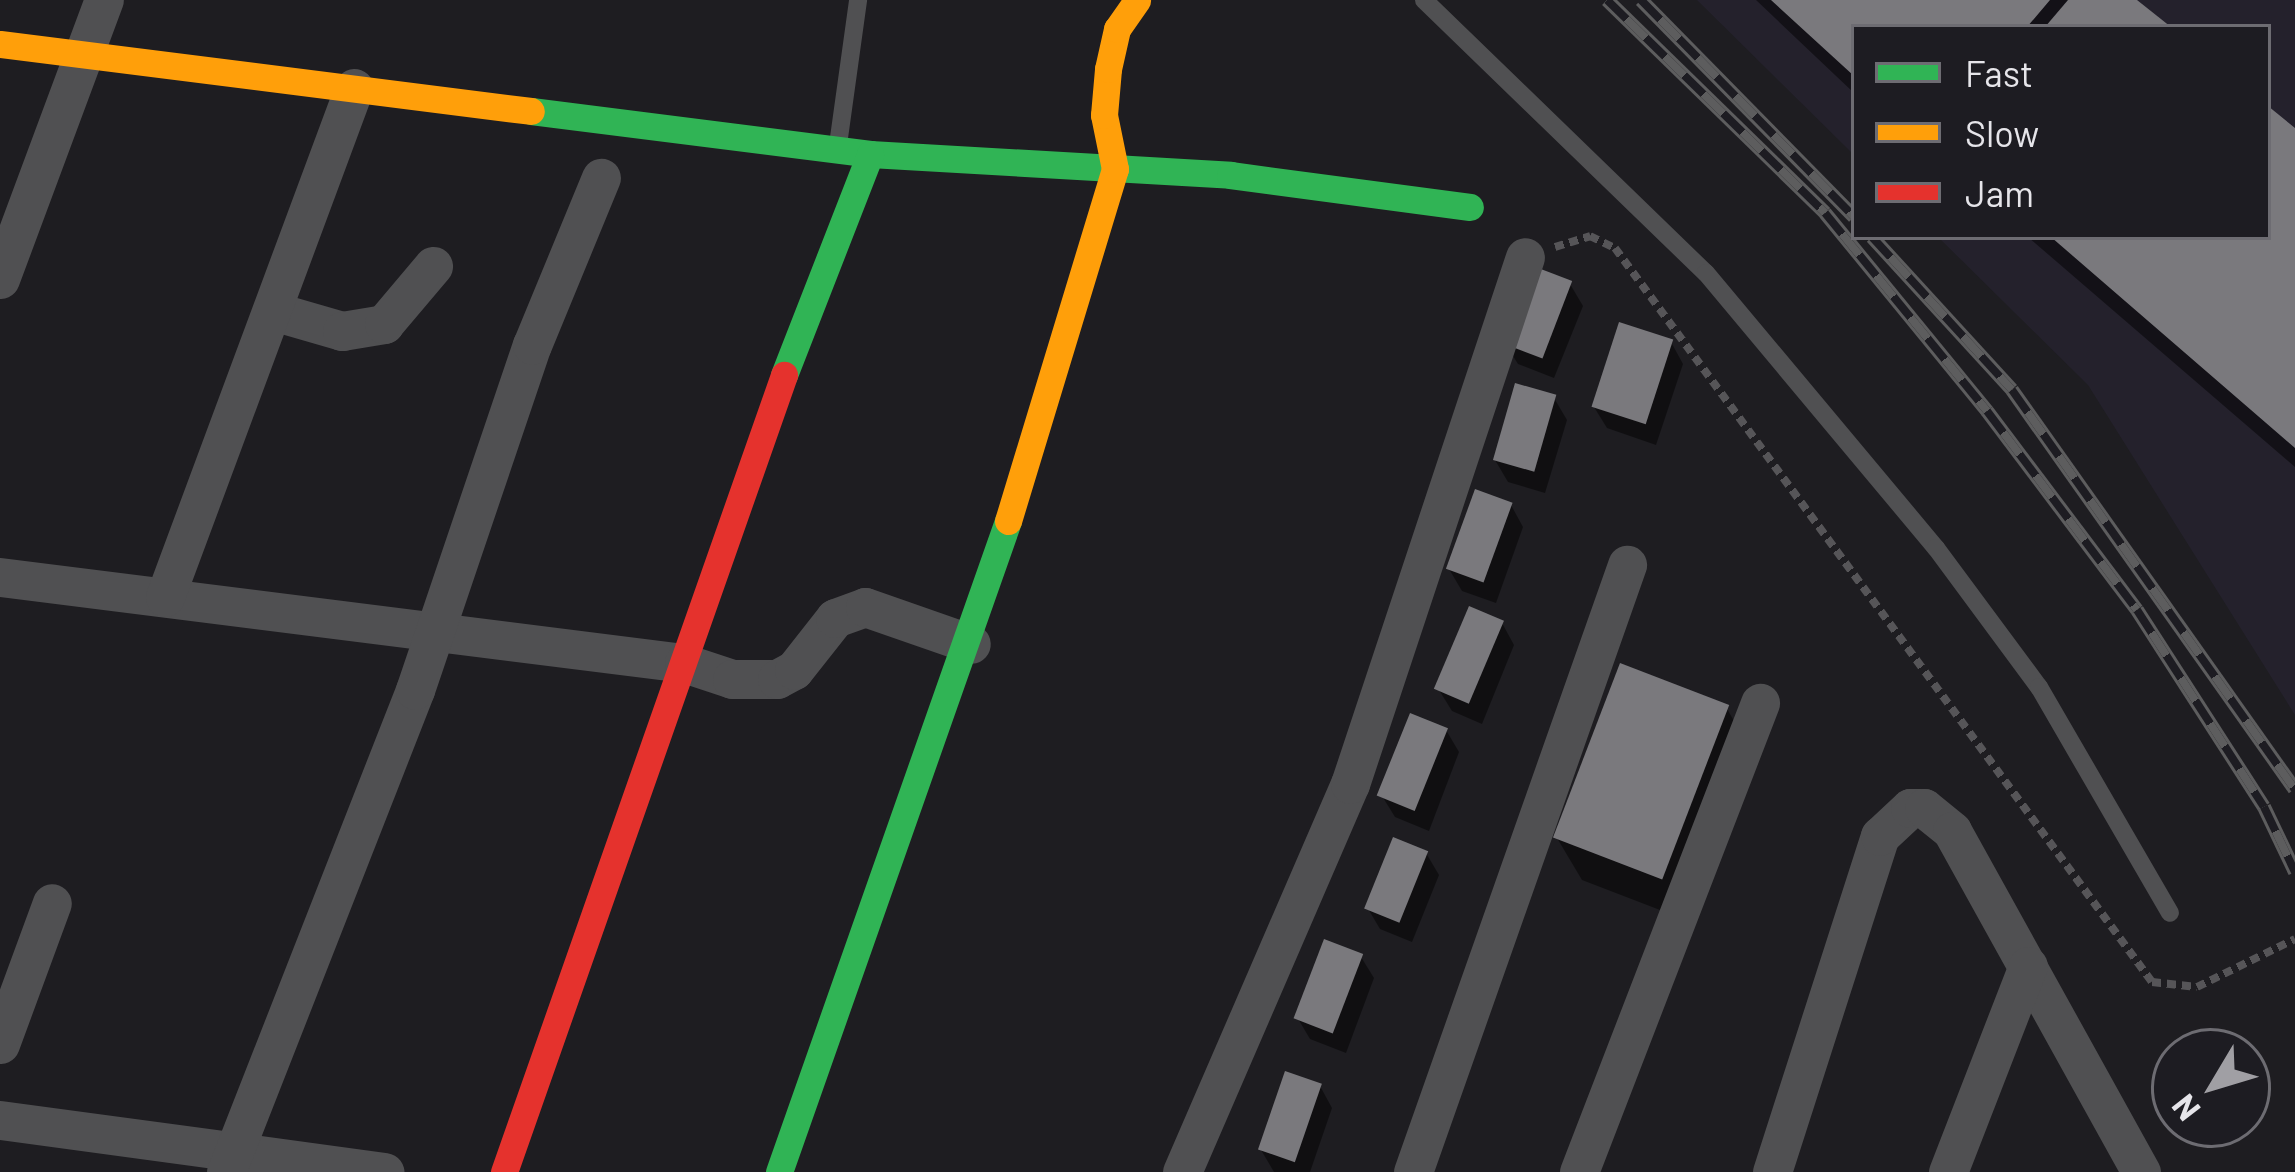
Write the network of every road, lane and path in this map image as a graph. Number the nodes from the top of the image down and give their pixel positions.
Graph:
1 (104, 0) edge
2 (858, 0) edge
3 (1137, 0) edge
4 (1424, 0) edge
5 (0, 44) edge
6 (83, 54) junction
7 (354, 88) junction
8 (838, 150) junction
9 (870, 154) junction
10 (1115, 169) junction
11 (601, 178) dead end
12 (1470, 207) dead end
13 (1525, 257) joint
14 (434, 266) dead end
15 (0, 280) edge
16 (273, 311) junction
17 (1627, 566) dead end
18 (0, 577) edge
19 (165, 597) junction
20 (431, 633) junction
21 (971, 644) junction
22 (684, 663) junction
23 (1760, 703) dead end
24 (52, 903) dead end
25 (2170, 914) dead end
26 (2295, 939) edge
27 (2028, 966) junction
28 (0, 1044) edge
29 (0, 1120) edge
30 (229, 1162) edge
31 (385, 1172) edge
32 (504, 1172) edge
33 (779, 1172) edge
34 (1182, 1172) edge
35 (1413, 1172) edge
36 (1579, 1172) edge
37 (1772, 1172) edge
38 (1948, 1172) edge
39 (2141, 1172) edge

1 - 6 street
2 - 8 lane
3 - 10 street
4 - 25 lane
5 - 6 street
6 - 7 street
6 - 15 street
7 - 8 street
7 - 16 street
8 - 9 street
9 - 10 street
9 - 22 street
10 - 12 street
10 - 21 street
11 - 20 street
13 - 26 path
13 - 34 street
14 - 16 street
16 - 19 street
17 - 35 street
18 - 19 street
19 - 20 street
20 - 22 street
20 - 30 street
21 - 22 street
21 - 33 street
22 - 32 street
23 - 36 street
24 - 28 street
27 - 37 street
27 - 38 street
27 - 39 street
29 - 30 street
30 - 31 street

